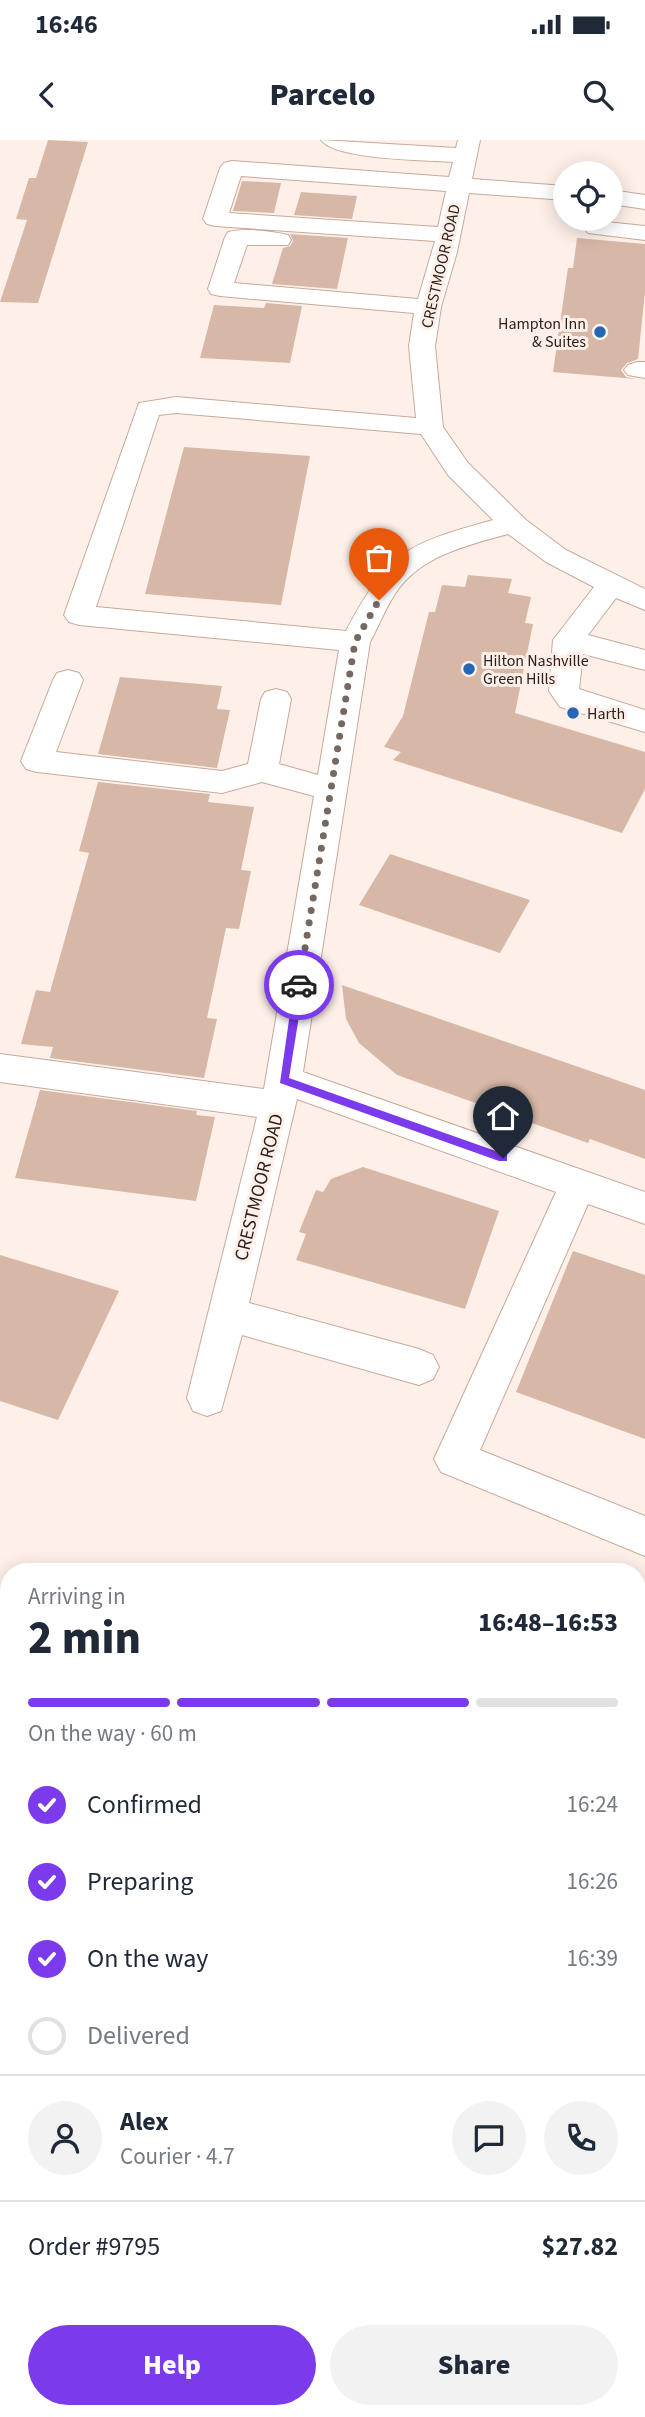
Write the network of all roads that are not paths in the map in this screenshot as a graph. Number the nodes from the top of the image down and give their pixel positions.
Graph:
1 (332, 140) edge
2 (467, 148) edge
3 (460, 184) junction
4 (553, 192) edge
5 (623, 199) edge
6 (645, 202) edge
7 (623, 231) edge
8 (645, 233) edge
9 (447, 244) junction
10 (428, 307) junction
11 (430, 428) junction
12 (513, 523) junction
13 (611, 586) junction
14 (645, 601) edge
15 (568, 640) junction
16 (355, 642) junction
17 (645, 660) edge
18 (68, 680) dead end
19 (276, 699) dead end
20 (645, 721) edge
21 (262, 771) junction
22 (329, 789) junction
23 (0, 1068) edge
24 (281, 1093) junction
25 (578, 1185) junction
26 (645, 1208) edge
27 (227, 1314) junction
28 (419, 1367) dead end
29 (207, 1398) dead end
30 (645, 1536) edge

1 - 2 street
2 - 3 street, CRESTMOOR ROAD
3 - 4 street
3 - 9 street, CRESTMOOR ROAD
3 - 9 street
5 - 6 street
7 - 8 street
9 - 10 street, CRESTMOOR ROAD
9 - 10 street
10 - 11 street, CRESTMOOR ROAD
11 - 12 street, CRESTMOOR ROAD
11 - 16 street
12 - 13 street, CRESTMOOR ROAD
12 - 16 street, CRESTMOOR ROAD
13 - 14 street, CRESTMOOR ROAD
13 - 15 street
15 - 17 street
15 - 20 street
16 - 22 street, CRESTMOOR ROAD
18 - 21 street
19 - 21 street
21 - 22 street
22 - 24 street, CRESTMOOR ROAD
23 - 24 street
24 - 25 street
24 - 27 street, CRESTMOOR ROAD
25 - 26 street
25 - 30 street
27 - 28 street
27 - 29 street, CRESTMOOR ROAD

